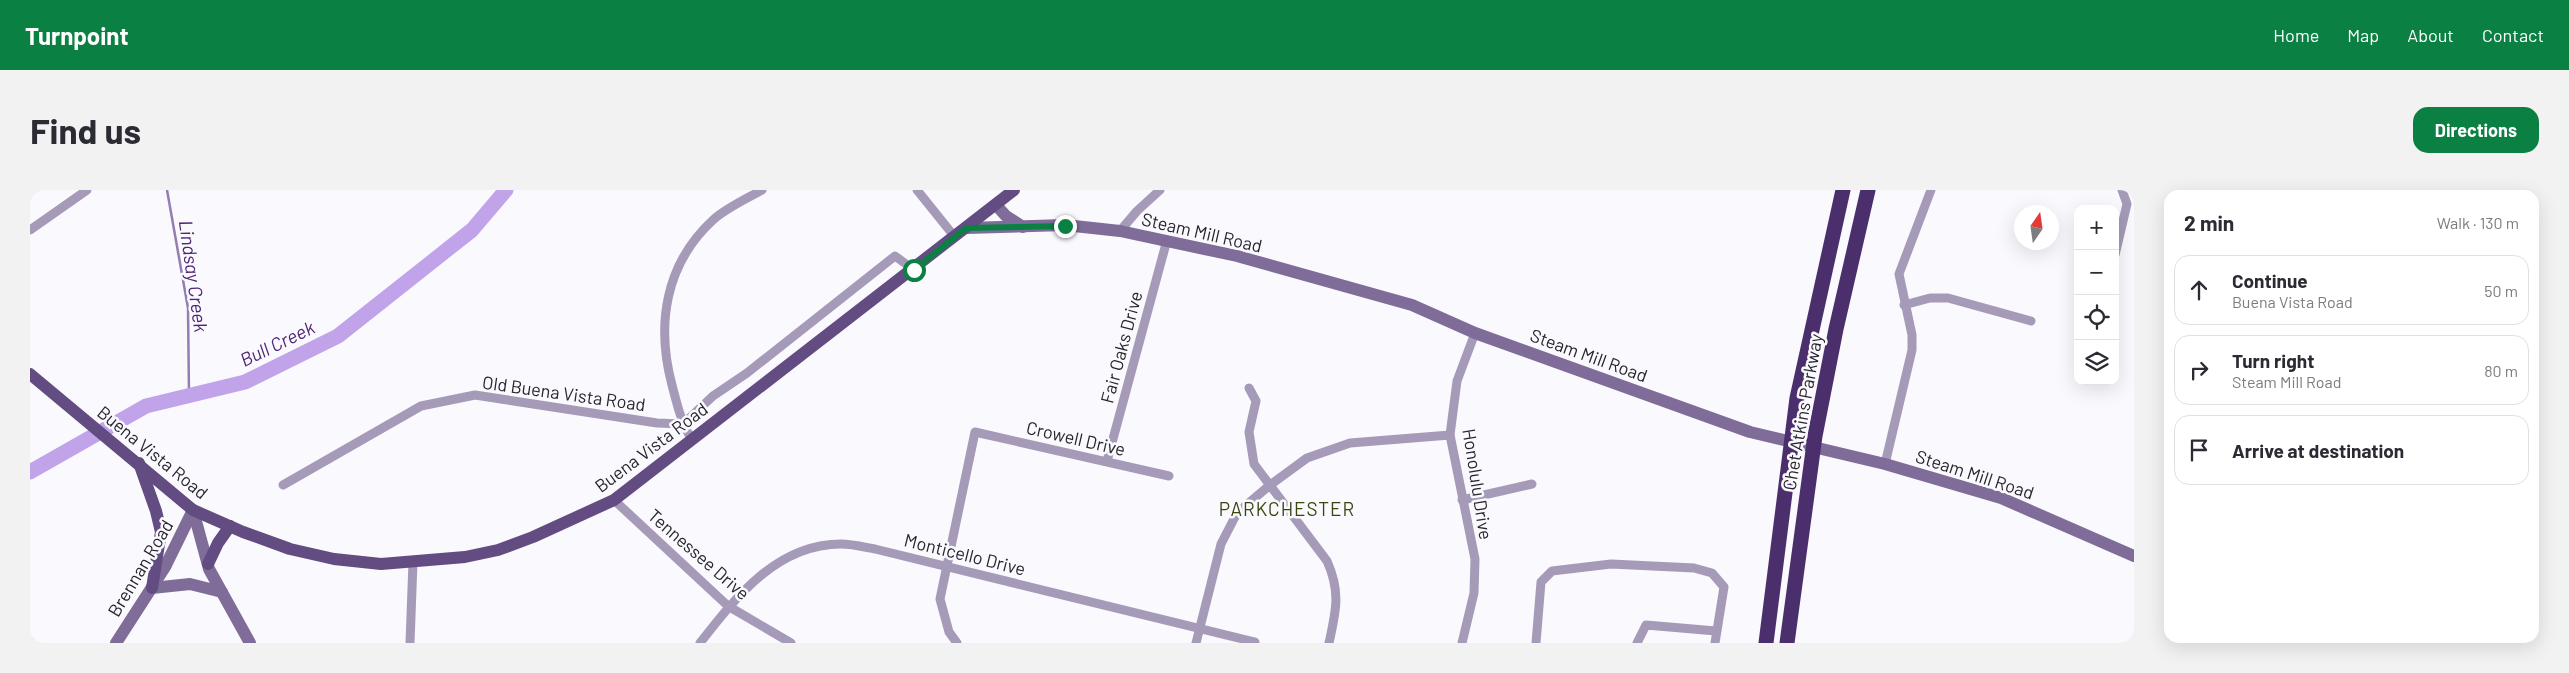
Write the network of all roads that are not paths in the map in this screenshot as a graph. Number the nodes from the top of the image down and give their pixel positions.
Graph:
1 (87, 190) edge
2 (762, 190) edge
3 (918, 190) edge
4 (1014, 190) edge
5 (1160, 190) edge
6 (1842, 190) edge
7 (1931, 190) edge
8 (2122, 190) edge
9 (77, 193) edge
10 (1868, 193) edge
11 (996, 205) junction
12 (1024, 227) junction
13 (966, 228) junction
14 (30, 230) edge
15 (1120, 231) junction
16 (954, 236) junction
17 (1167, 240) junction
18 (2116, 250) edge
19 (914, 270) junction
20 (1904, 305) junction
21 (2031, 321) dead end
22 (1475, 333) junction
23 (30, 374) edge
24 (1249, 388) dead end
25 (683, 424) junction
26 (1450, 435) junction
27 (692, 438) junction
28 (1107, 461) junction
29 (139, 464) junction
30 (1885, 464) junction
31 (1169, 476) dead end
32 (1532, 484) dead end
33 (283, 485) dead end
34 (1270, 485) junction
35 (614, 500) junction
36 (1462, 500) junction
37 (194, 510) junction
38 (230, 526) junction
39 (2134, 556) edge
40 (413, 562) junction
41 (208, 564) junction
42 (945, 566) junction
43 (152, 588) junction
44 (222, 592) junction
45 (728, 606) junction
46 (1199, 628) junction
47 (1716, 631) junction
48 (1255, 642) edge
49 (116, 643) edge
50 (250, 643) edge
51 (410, 643) edge
52 (700, 643) edge
53 (792, 643) edge
54 (957, 643) edge
55 (1196, 643) edge
56 (1329, 643) edge
57 (1462, 643) edge
58 (1536, 643) edge
59 (1637, 643) edge
60 (1715, 643) edge
61 (1766, 643) edge
62 (1787, 643) edge

1 - 9 street
2 - 25 street
3 - 16 street
4 - 11 main road, Buena Vista Road
5 - 15 street
6 - 61 highway, Chet Atkins Parkway
7 - 20 street
8 - 18 street
9 - 14 street
10 - 62 highway, Chet Atkins Parkway
11 - 12 street
11 - 13 main road, Buena Vista Road
12 - 13 street, Steam Mill Road
12 - 15 street, Steam Mill Road
13 - 16 main road, Buena Vista Road
15 - 17 street, Steam Mill Road
16 - 19 main road, Buena Vista Road
17 - 22 street, Steam Mill Road
17 - 28 street, Fair Oaks Drive
19 - 25 street
19 - 27 main road, Buena Vista Road
20 - 21 street
20 - 30 street
22 - 26 street, Honolulu Drive
22 - 30 street, Steam Mill Road
23 - 29 main road, Buena Vista Road
24 - 34 street
25 - 27 street
25 - 33 street, Old Buena Vista Road
26 - 34 street
26 - 36 street, Honolulu Drive
27 - 35 main road, Buena Vista Road
28 - 31 street, Crowell Drive
28 - 42 street, Crowell Drive
29 - 37 main road, Buena Vista Road
29 - 43 main road
30 - 39 street, Steam Mill Road
32 - 36 street
34 - 46 street
34 - 56 street
35 - 40 main road, Buena Vista Road
35 - 45 street, Tennessee Drive
36 - 57 street, Honolulu Drive
37 - 38 main road, Buena Vista Road
37 - 41 street
37 - 43 street, Brennan Road
38 - 40 main road, Buena Vista Road
38 - 41 main road
40 - 51 street
41 - 44 street
42 - 45 street, Monticello Drive
42 - 46 street, Monticello Drive
42 - 54 street
43 - 44 street
43 - 49 street, Brennan Road
44 - 50 street
45 - 52 street, Monticello Drive
45 - 53 street, Tennessee Drive
46 - 48 street, Monticello Drive
46 - 55 street
47 - 58 street
47 - 59 street
47 - 60 street

